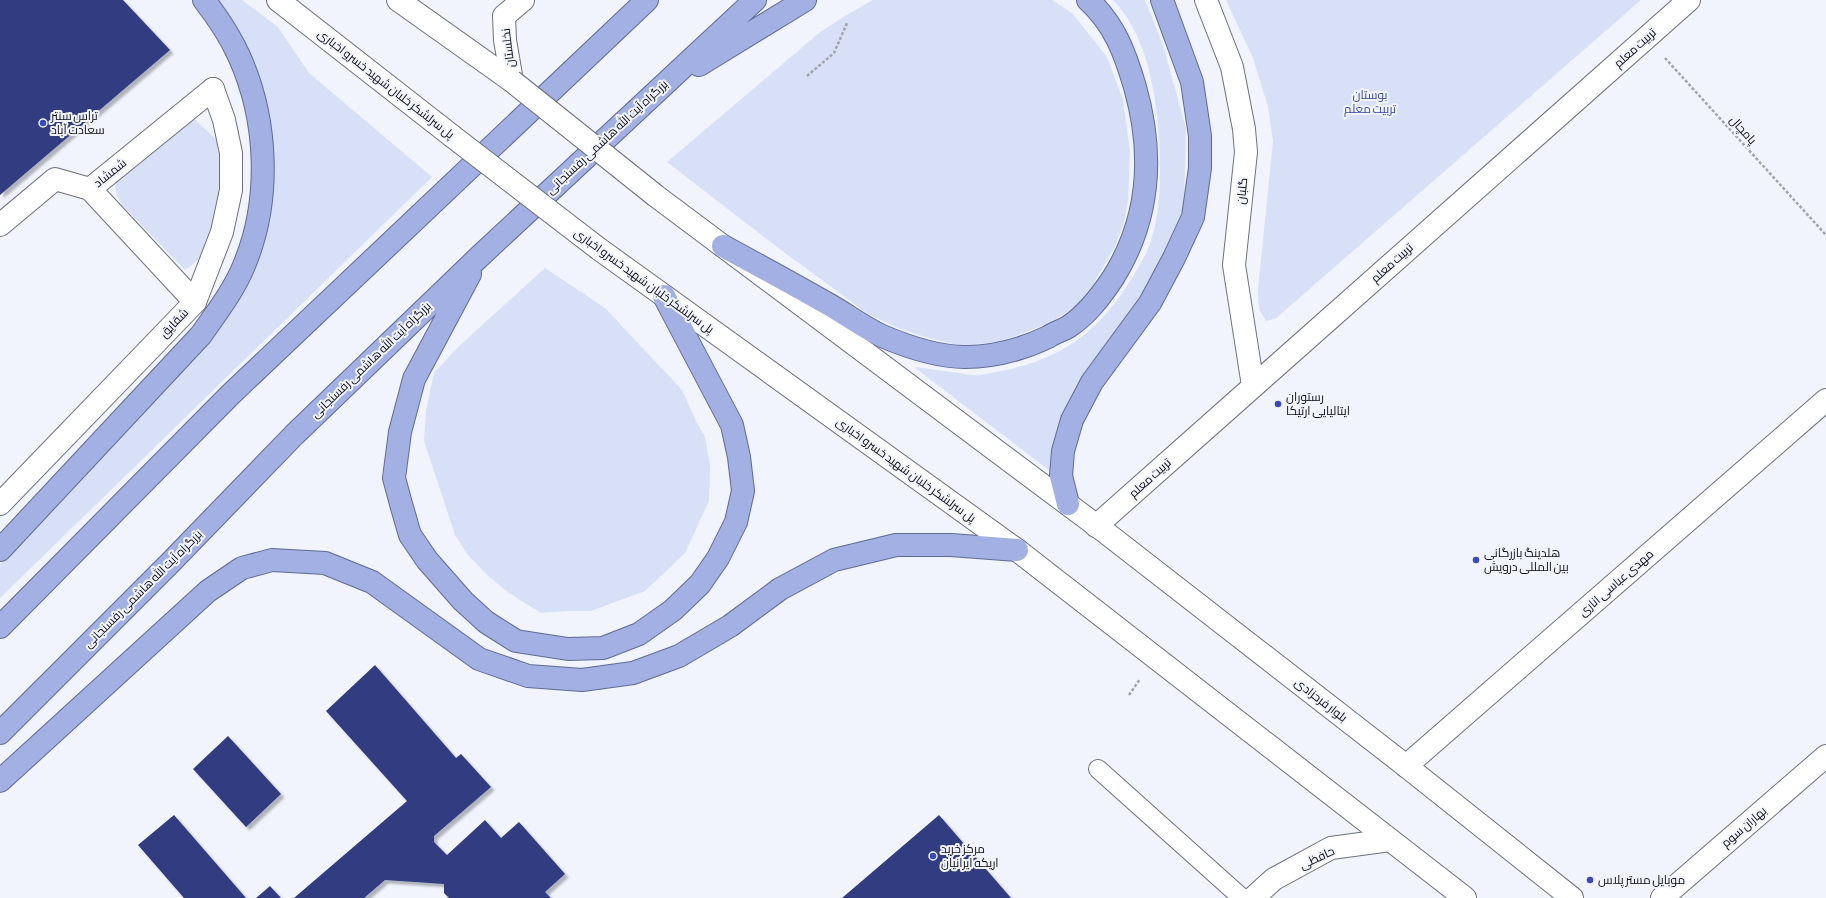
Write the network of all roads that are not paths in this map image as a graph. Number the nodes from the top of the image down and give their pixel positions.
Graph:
1 (204, 0) edge
2 (278, 0) edge
3 (398, 0) edge
4 (522, 0) edge
5 (647, 0) edge
6 (755, 0) edge
7 (805, 0) edge
8 (1088, 0) edge
9 (1162, 0) edge
10 (1206, 0) edge
11 (1689, 0) edge
12 (512, 81) junction
13 (213, 89) joint
14 (659, 89) junction
15 (90, 189) junction
16 (0, 225) edge
17 (723, 246) junction
18 (479, 257) junction
19 (664, 296) junction
20 (195, 302) junction
21 (1253, 386) junction
22 (1826, 400) edge
23 (0, 504) edge
24 (1068, 504) junction
25 (1096, 526) junction
26 (0, 550) edge
27 (1017, 550) junction
28 (0, 627) edge
29 (0, 733) edge
30 (1826, 756) edge
31 (1406, 766) junction
32 (1098, 769) dead end
33 (0, 781) edge
34 (1390, 840) junction
35 (1242, 898) edge
36 (1253, 898) edge
37 (1465, 898) edge
38 (1572, 898) edge
39 (1662, 898) edge

1 - 26 highway
2 - 19 street, پل سرلشکر خلبان شهید خسرو اخباری, bridge
3 - 12 street
4 - 12 street, نخلستان
5 - 28 highway
6 - 14 highway, بزرگراه آیت الله هاشمی رفسنجانی
7 - 14 highway
8 - 17 highway
9 - 24 highway
10 - 21 street, گلبان
11 - 21 street, تربیت معلم
12 - 17 street, bridge
13 - 15 street, شمشاد
13 - 20 street, شقایق
14 - 18 highway, بزرگراه آیت الله هاشمی رفسنجانی
15 - 16 street
15 - 20 street, شمشاد
17 - 24 street
18 - 19 highway
18 - 29 highway, بزرگراه آیت الله هاشمی رفسنجانی
19 - 27 street, پل سرلشکر خلبان شهید خسرو اخباری
20 - 23 street, شقایق
21 - 25 street, تربیت معلم
22 - 31 street, مهدی عباسی اناری
24 - 25 street, بلوار فرحزادی
25 - 31 street, بلوار فرحزادی
27 - 33 highway
27 - 34 street
30 - 39 street, بهاران سوم
31 - 38 street, بلوار فرحزادی
32 - 35 lane
34 - 36 street, حافظی
34 - 37 street

